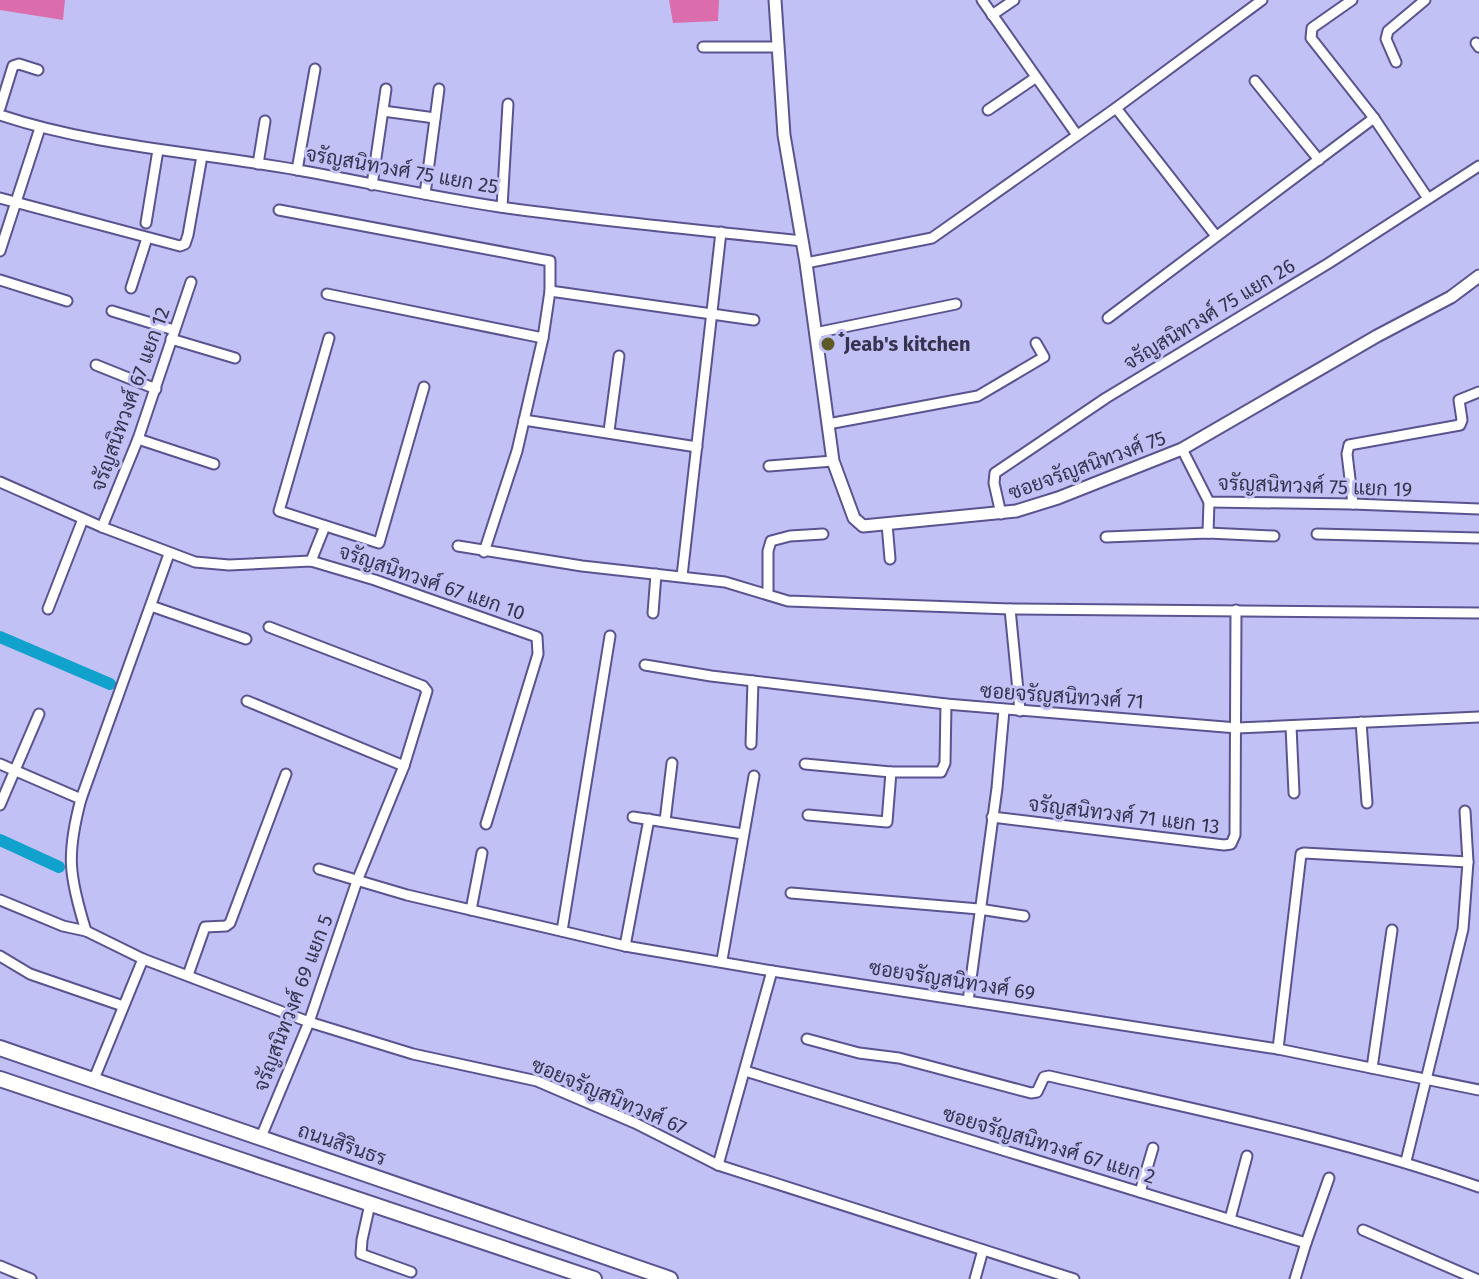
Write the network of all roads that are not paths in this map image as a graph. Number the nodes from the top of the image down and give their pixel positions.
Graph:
1 (775, 0) edge
2 (982, 0) edge
3 (1014, 0) edge
4 (1262, 0) edge
5 (1352, 0) edge
6 (1425, 0) edge
7 (992, 15) junction
8 (703, 47) dead end
9 (778, 47) junction
10 (1396, 62) dead end
11 (315, 69) dead end
12 (38, 70) dead end
13 (1035, 78) junction
14 (1255, 81) dead end
15 (386, 89) dead end
16 (439, 89) dead end
17 (508, 104) dead end
18 (0, 108) edge
19 (1116, 108) junction
20 (988, 110) dead end
21 (383, 111) junction
22 (0, 115) edge
23 (435, 118) junction
24 (1374, 118) junction
25 (265, 121) dead end
26 (40, 128) junction
27 (1077, 135) junction
28 (158, 150) junction
29 (202, 156) junction
30 (1319, 160) junction
31 (258, 164) junction
32 (1479, 166) edge
33 (297, 170) junction
34 (372, 185) junction
35 (425, 194) junction
36 (1427, 197) junction
37 (0, 198) edge
38 (16, 203) junction
39 (502, 207) junction
40 (279, 210) dead end
41 (146, 223) dead end
42 (721, 232) junction
43 (1216, 236) junction
44 (147, 238) junction
45 (801, 241) junction
46 (0, 251) edge
47 (806, 263) junction
48 (1479, 276) edge
49 (0, 280) edge
50 (191, 282) dead end
51 (131, 288) dead end
52 (550, 291) junction
53 (327, 294) dead end
54 (67, 301) dead end
55 (956, 304) dead end
56 (112, 311) dead end
57 (711, 313) junction
58 (1108, 318) dead end
59 (754, 320) dead end
60 (815, 333) junction
61 (173, 334) junction
62 (329, 338) dead end
63 (543, 338) junction
64 (1036, 343) dead end
65 (619, 356) dead end
66 (235, 358) dead end
67 (96, 365) dead end
68 (424, 387) dead end
69 (156, 389) junction
70 (1479, 392) edge
71 (524, 420) junction
72 (828, 424) junction
73 (609, 431) junction
74 (138, 439) junction
75 (697, 447) junction
76 (1182, 449) junction
77 (833, 461) junction
78 (214, 464) dead end
79 (769, 466) dead end
80 (0, 482) edge
81 (1209, 502) junction
82 (1353, 504) junction
83 (1479, 509) edge
84 (1001, 514) junction
85 (83, 519) junction
86 (887, 524) junction
87 (325, 526) junction
88 (102, 527) junction
89 (1208, 533) junction
90 (823, 534) dead end
91 (1317, 534) dead end
92 (1274, 536) dead end
93 (1106, 537) dead end
94 (1479, 538) edge
95 (458, 546) dead end
96 (484, 552) junction
97 (169, 554) junction
98 (890, 559) dead end
99 (311, 561) junction
100 (656, 574) junction
101 (682, 576) junction
102 (768, 594) junction
103 (151, 606) junction
104 (48, 609) dead end
105 (1010, 609) junction
106 (1236, 610) junction
107 (653, 613) dead end
108 (1479, 613) edge
109 (269, 627) dead end
110 (610, 636) dead end
111 (246, 639) dead end
112 (645, 665) dead end
113 (753, 681) junction
114 (247, 701) dead end
115 (946, 704) junction
116 (1004, 710) junction
117 (1020, 711) junction
118 (39, 714) dead end
119 (1479, 717) edge
120 (1361, 722) junction
121 (1291, 726) junction
122 (1237, 728) junction
123 (751, 744) dead end
124 (672, 763) dead end
125 (0, 764) edge
126 (805, 764) dead end
127 (404, 766) junction
128 (15, 771) junction
129 (891, 772) junction
130 (286, 774) dead end
131 (754, 776) dead end
132 (1294, 793) dead end
133 (81, 799) junction
134 (1367, 803) dead end
135 (0, 805) edge
136 (1465, 811) dead end
137 (808, 815) dead end
138 (633, 817) dead end
139 (992, 817) junction
140 (649, 819) junction
141 (665, 821) junction
142 (486, 824) dead end
143 (743, 834) junction
144 (482, 853) dead end
145 (1468, 862) junction
146 (319, 869) dead end
147 (357, 881) junction
148 (791, 893) dead end
149 (0, 900) edge
150 (979, 909) junction
151 (471, 910) junction
152 (1024, 916) dead end
153 (1392, 930) dead end
154 (86, 931) junction
155 (562, 931) junction
156 (625, 946) junction
157 (0, 956) edge
158 (143, 959) junction
159 (722, 960) junction
160 (772, 971) junction
161 (188, 975) junction
162 (968, 1001) junction
163 (123, 1006) junction
164 (309, 1022) junction
165 (807, 1039) dead end
166 (0, 1048) edge
167 (1278, 1049) junction
168 (1372, 1068) junction
169 (745, 1071) junction
170 (0, 1079) edge
171 (94, 1079) junction
172 (1426, 1080) junction
173 (1479, 1090) edge
174 (261, 1137) junction
175 (1153, 1148) dead end
176 (1247, 1156) dead end
177 (1406, 1161) junction
178 (718, 1165) junction
179 (1329, 1178) dead end
180 (1479, 1187) edge
181 (1140, 1192) junction
182 (370, 1204) junction
183 (1230, 1219) junction
184 (1363, 1230) dead end
185 (1306, 1243) junction
186 (983, 1250) junction
187 (0, 1266) edge
188 (411, 1272) dead end
189 (31, 1279) edge
190 (594, 1279) edge
191 (670, 1279) edge
192 (975, 1279) edge
193 (1074, 1279) edge
194 (1295, 1279) edge
195 (1476, 1279) edge

1 - 9 street, ซอยจรัญสนิทวงศ์ 75
2 - 7 street
3 - 7 street
4 - 19 street
5 - 24 street
6 - 10 street
7 - 13 street
8 - 9 street
9 - 45 street, ซอยจรัญสนิทวงศ์ 75
11 - 33 street
12 - 18 street
13 - 20 street
13 - 27 street
14 - 30 street
15 - 21 street
16 - 23 street
17 - 39 street
19 - 27 street
19 - 43 street
21 - 23 street
21 - 34 street
22 - 26 street, จรัญสนิทวงศ์ 75 แยก 25
23 - 35 street
24 - 30 street
24 - 36 street
25 - 31 street
26 - 28 street, จรัญสนิทวงศ์ 75 แยก 25
26 - 38 street
27 - 47 street
28 - 29 street, จรัญสนิทวงศ์ 75 แยก 25
28 - 41 street
29 - 31 street, จรัญสนิทวงศ์ 75 แยก 25
29 - 44 street
30 - 43 street
31 - 33 street, จรัญสนิทวงศ์ 75 แยก 25
32 - 36 street, จรัญสนิทวงศ์ 75 แยก 26
33 - 34 street, จรัญสนิทวงศ์ 75 แยก 25
34 - 35 street, จรัญสนิทวงศ์ 75 แยก 25
35 - 39 street, จรัญสนิทวงศ์ 75 แยก 25
36 - 84 street, จรัญสนิทวงศ์ 75 แยก 26
37 - 38 street
38 - 44 street
38 - 46 street
39 - 42 street, จรัญสนิทวงศ์ 75 แยก 25
40 - 52 street
42 - 45 street, จรัญสนิทวงศ์ 75 แยก 25
42 - 57 street
43 - 58 street
44 - 51 street
45 - 47 street, ซอยจรัญสนิทวงศ์ 75
47 - 60 street, ซอยจรัญสนิทวงศ์ 75
48 - 76 street, ซอยจรัญสนิทวงศ์ 75
49 - 54 street
50 - 61 street, จรัญสนิทวงศ์ 67 แยก 12
52 - 57 street
52 - 63 street
53 - 63 street
55 - 60 street
56 - 61 street
57 - 59 street
57 - 75 street
60 - 72 street, ซอยจรัญสนิทวงศ์ 75
61 - 66 street
61 - 69 street, จรัญสนิทวงศ์ 67 แยก 12
62 - 87 street
63 - 71 street
64 - 72 street
65 - 73 street
67 - 69 street
68 - 87 street
69 - 74 street, จรัญสนิทวงศ์ 67 แยก 12
70 - 82 street
71 - 73 street
71 - 96 street
72 - 77 street, ซอยจรัญสนิทวงศ์ 75
73 - 75 street
74 - 78 street
74 - 88 street, จรัญสนิทวงศ์ 67 แยก 12
75 - 101 street
76 - 81 street, จรัญสนิทวงศ์ 75 แยก 19
76 - 84 street, ซอยจรัญสนิทวงศ์ 75
77 - 79 street
77 - 86 street, ซอยจรัญสนิทวงศ์ 75
80 - 85 street, จรัญสนิทวงศ์ 67 แยก 10
81 - 82 street, จรัญสนิทวงศ์ 75 แยก 19
81 - 89 street
82 - 83 street, จรัญสนิทวงศ์ 75 แยก 19
84 - 86 street, ซอยจรัญสนิทวงศ์ 75
85 - 88 street, จรัญสนิทวงศ์ 67 แยก 10
85 - 104 street
86 - 98 street
87 - 99 street
88 - 97 street, จรัญสนิทวงศ์ 67 แยก 10
89 - 92 street
89 - 93 street
90 - 102 street
91 - 94 street
95 - 96 street
96 - 100 street
97 - 99 street, จรัญสนิทวงศ์ 67 แยก 10
97 - 103 street
99 - 142 street, จรัญสนิทวงศ์ 67 แยก 10
100 - 101 street
100 - 107 street
101 - 102 street
102 - 105 street
103 - 111 street
103 - 133 street
105 - 106 street
105 - 117 street
106 - 108 street
106 - 122 street
109 - 127 street, จรัญสนิทวงศ์ 69 แยก 5
110 - 155 street
112 - 113 street, ซอยจรัญสนิทวงศ์ 71
113 - 115 street, ซอยจรัญสนิทวงศ์ 71
113 - 123 street
114 - 127 street
115 - 116 street, ซอยจรัญสนิทวงศ์ 71
115 - 129 street
116 - 117 street, ซอยจรัญสนิทวงศ์ 71
116 - 139 street
117 - 122 street, ซอยจรัญสนิทวงศ์ 71
118 - 128 street
119 - 120 street, ซอยจรัญสนิทวงศ์ 71
120 - 121 street, ซอยจรัญสนิทวงศ์ 71
120 - 134 street
121 - 122 street, ซอยจรัญสนิทวงศ์ 71
121 - 132 street
122 - 139 street, จรัญสนิทวงศ์ 71 แยก 13
124 - 141 street
125 - 128 street
126 - 129 street
127 - 147 street, จรัญสนิทวงศ์ 69 แยก 5
128 - 133 street
128 - 135 street
129 - 137 street
130 - 161 street
131 - 143 street
133 - 154 street
136 - 145 street
138 - 140 street
139 - 150 street
140 - 141 street
140 - 156 street
141 - 143 street
143 - 159 street
144 - 151 street
145 - 167 street
145 - 172 street
146 - 147 street, ซอยจรัญสนิทวงศ์ 69
147 - 151 street, ซอยจรัญสนิทวงศ์ 69
147 - 164 street, จรัญสนิทวงศ์ 69 แยก 5
148 - 150 street
149 - 154 street, ซอยจรัญสนิทวงศ์ 67
150 - 152 street
150 - 162 street
151 - 155 street, ซอยจรัญสนิทวงศ์ 69
153 - 168 street
154 - 158 street, ซอยจรัญสนิทวงศ์ 67
155 - 156 street, ซอยจรัญสนิทวงศ์ 69
156 - 159 street, ซอยจรัญสนิทวงศ์ 69
157 - 163 street
158 - 161 street, ซอยจรัญสนิทวงศ์ 67
158 - 163 street
159 - 160 street, ซอยจรัญสนิทวงศ์ 69
160 - 162 street, ซอยจรัญสนิทวงศ์ 69
160 - 169 street
161 - 164 street, ซอยจรัญสนิทวงศ์ 67
162 - 167 street, ซอยจรัญสนิทวงศ์ 69
163 - 171 street
164 - 174 street, จรัญสนิทวงศ์ 69 แยก 5
164 - 178 street, ซอยจรัญสนิทวงศ์ 67
165 - 177 street
166 - 171 main road, ถนนสิรินธร
167 - 168 street, ซอยจรัญสนิทวงศ์ 69
168 - 172 street, ซอยจรัญสนิทวงศ์ 69
169 - 178 street
169 - 181 street, ซอยจรัญสนิทวงศ์ 67 แยก 2
170 - 182 main road
171 - 174 main road, ถนนสิรินธร
172 - 173 street, ซอยจรัญสนิทวงศ์ 69
172 - 177 street
174 - 191 main road, ถนนสิรินธร
175 - 181 street
176 - 183 street
177 - 180 street
178 - 186 street, ซอยจรัญสนิทวงศ์ 67
179 - 185 street
181 - 183 street, ซอยจรัญสนิทวงศ์ 67 แยก 2
182 - 188 street
182 - 190 main road
183 - 185 street, ซอยจรัญสนิทวงศ์ 67 แยก 2
184 - 195 street
185 - 194 street
186 - 192 street
186 - 193 street, ซอยจรัญสนิทวงศ์ 67
187 - 189 street

